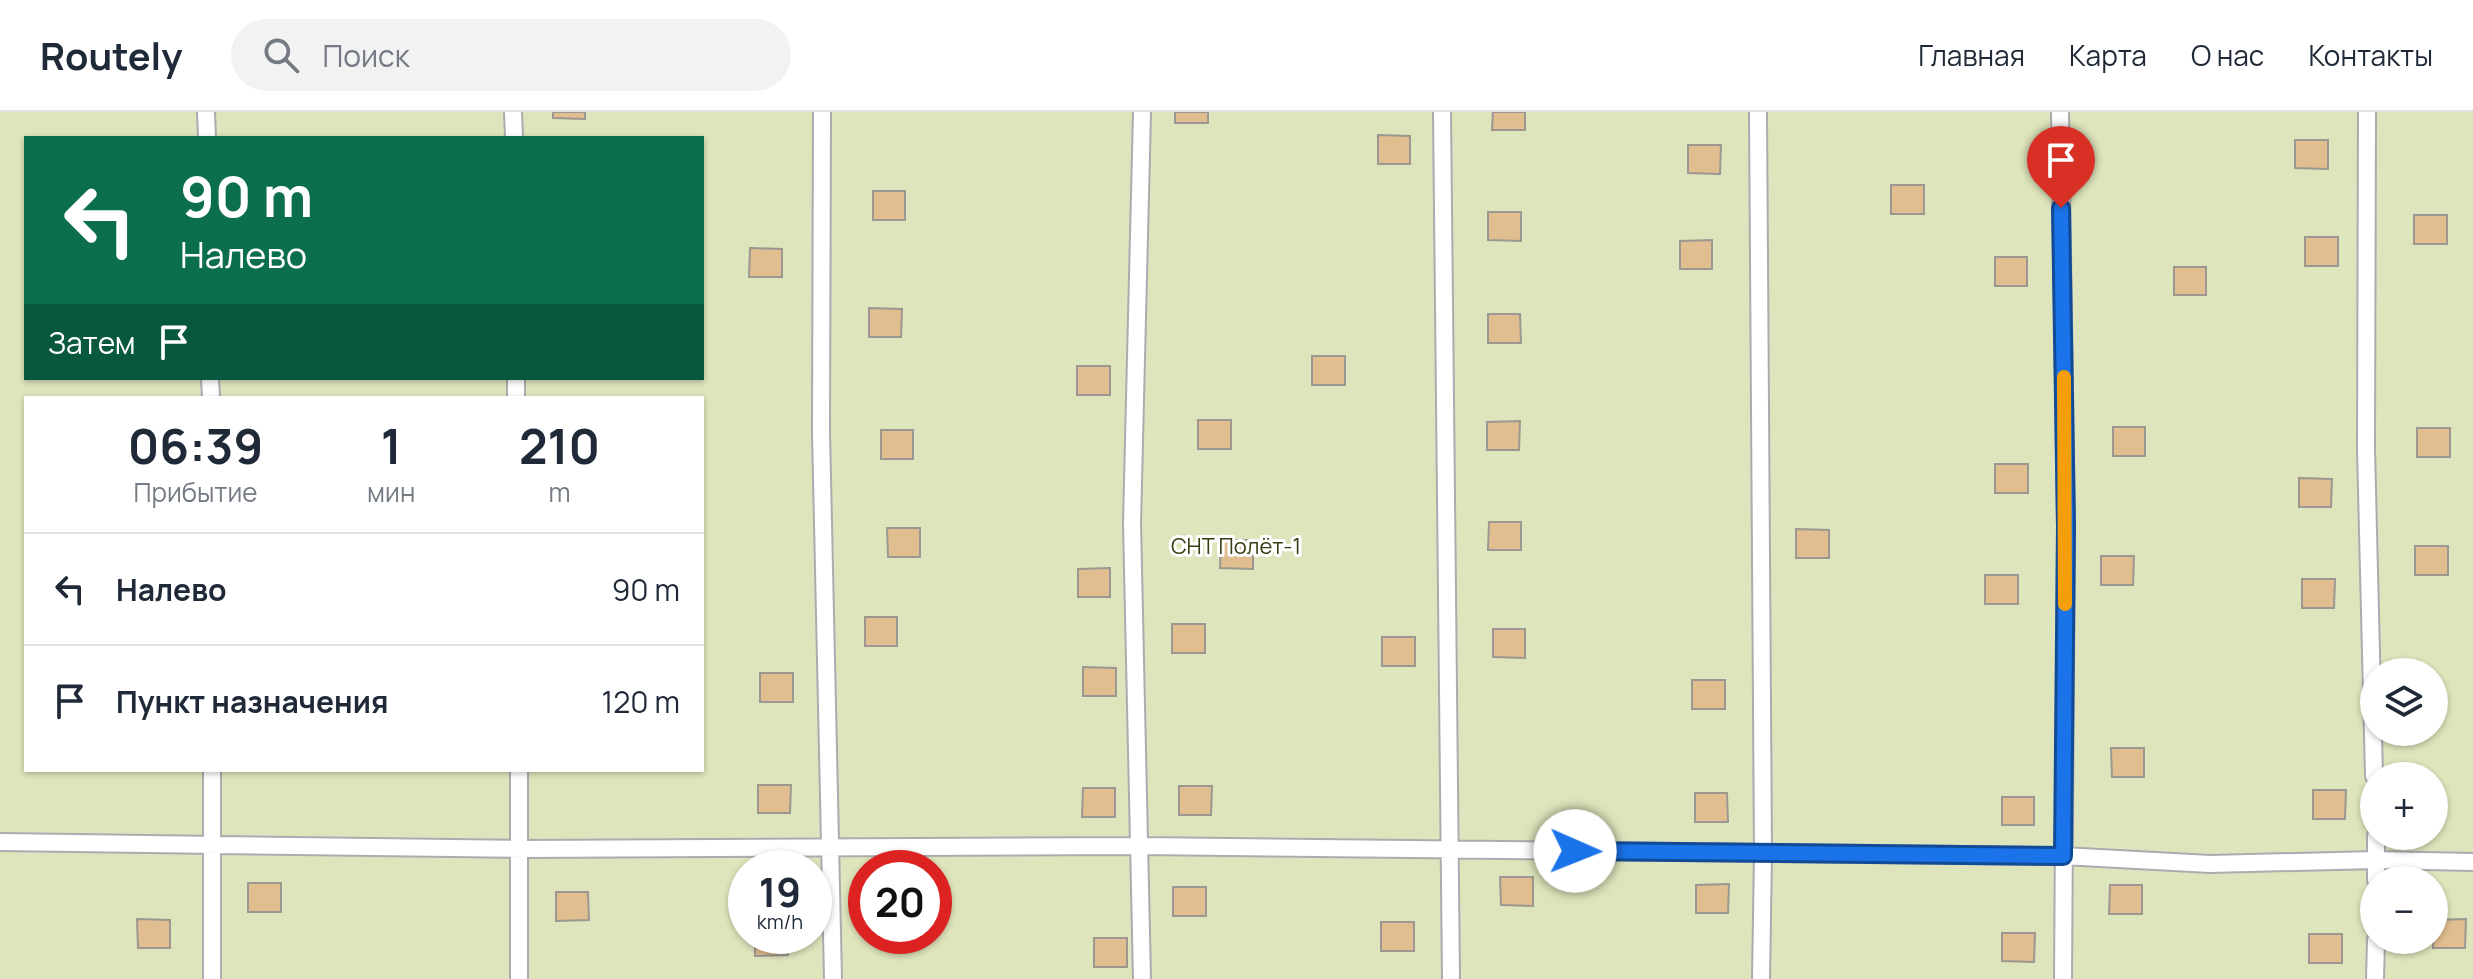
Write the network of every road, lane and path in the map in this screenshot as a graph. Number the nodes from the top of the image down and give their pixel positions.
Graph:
1 (206, 112) edge
2 (513, 112) edge
3 (822, 112) edge
4 (1142, 112) edge
5 (1442, 112) edge
6 (1758, 112) edge
7 (2060, 112) edge
8 (2367, 112) edge
9 (207, 136) edge
10 (514, 136) edge
11 (2374, 762) edge
12 (212, 772) edge
13 (519, 772) edge
14 (0, 842) edge
15 (212, 844) junction
16 (832, 846) junction
17 (1141, 846) junction
18 (520, 849) junction
19 (1450, 850) junction
20 (2376, 850) edge
21 (1763, 854) junction
22 (2063, 856) junction
23 (2376, 860) junction
24 (2473, 862) edge
25 (2376, 866) edge
26 (2376, 954) edge
27 (212, 979) edge
28 (519, 979) edge
29 (833, 979) edge
30 (1142, 979) edge
31 (1451, 979) edge
32 (1761, 979) edge
33 (2063, 979) edge
34 (2375, 979) edge

1 - 9 lane
2 - 10 lane
3 - 16 lane
4 - 17 lane
5 - 19 lane
6 - 21 lane
7 - 22 lane
8 - 11 lane
12 - 15 lane
13 - 18 lane
14 - 15 lane
15 - 18 lane
15 - 27 lane
16 - 17 lane
16 - 18 lane
16 - 29 lane
17 - 19 lane
17 - 30 lane
18 - 28 lane
19 - 21 lane
19 - 31 lane
20 - 23 lane
21 - 22 lane
21 - 32 lane
22 - 23 lane
22 - 33 lane
23 - 24 lane
23 - 25 lane
26 - 34 lane

